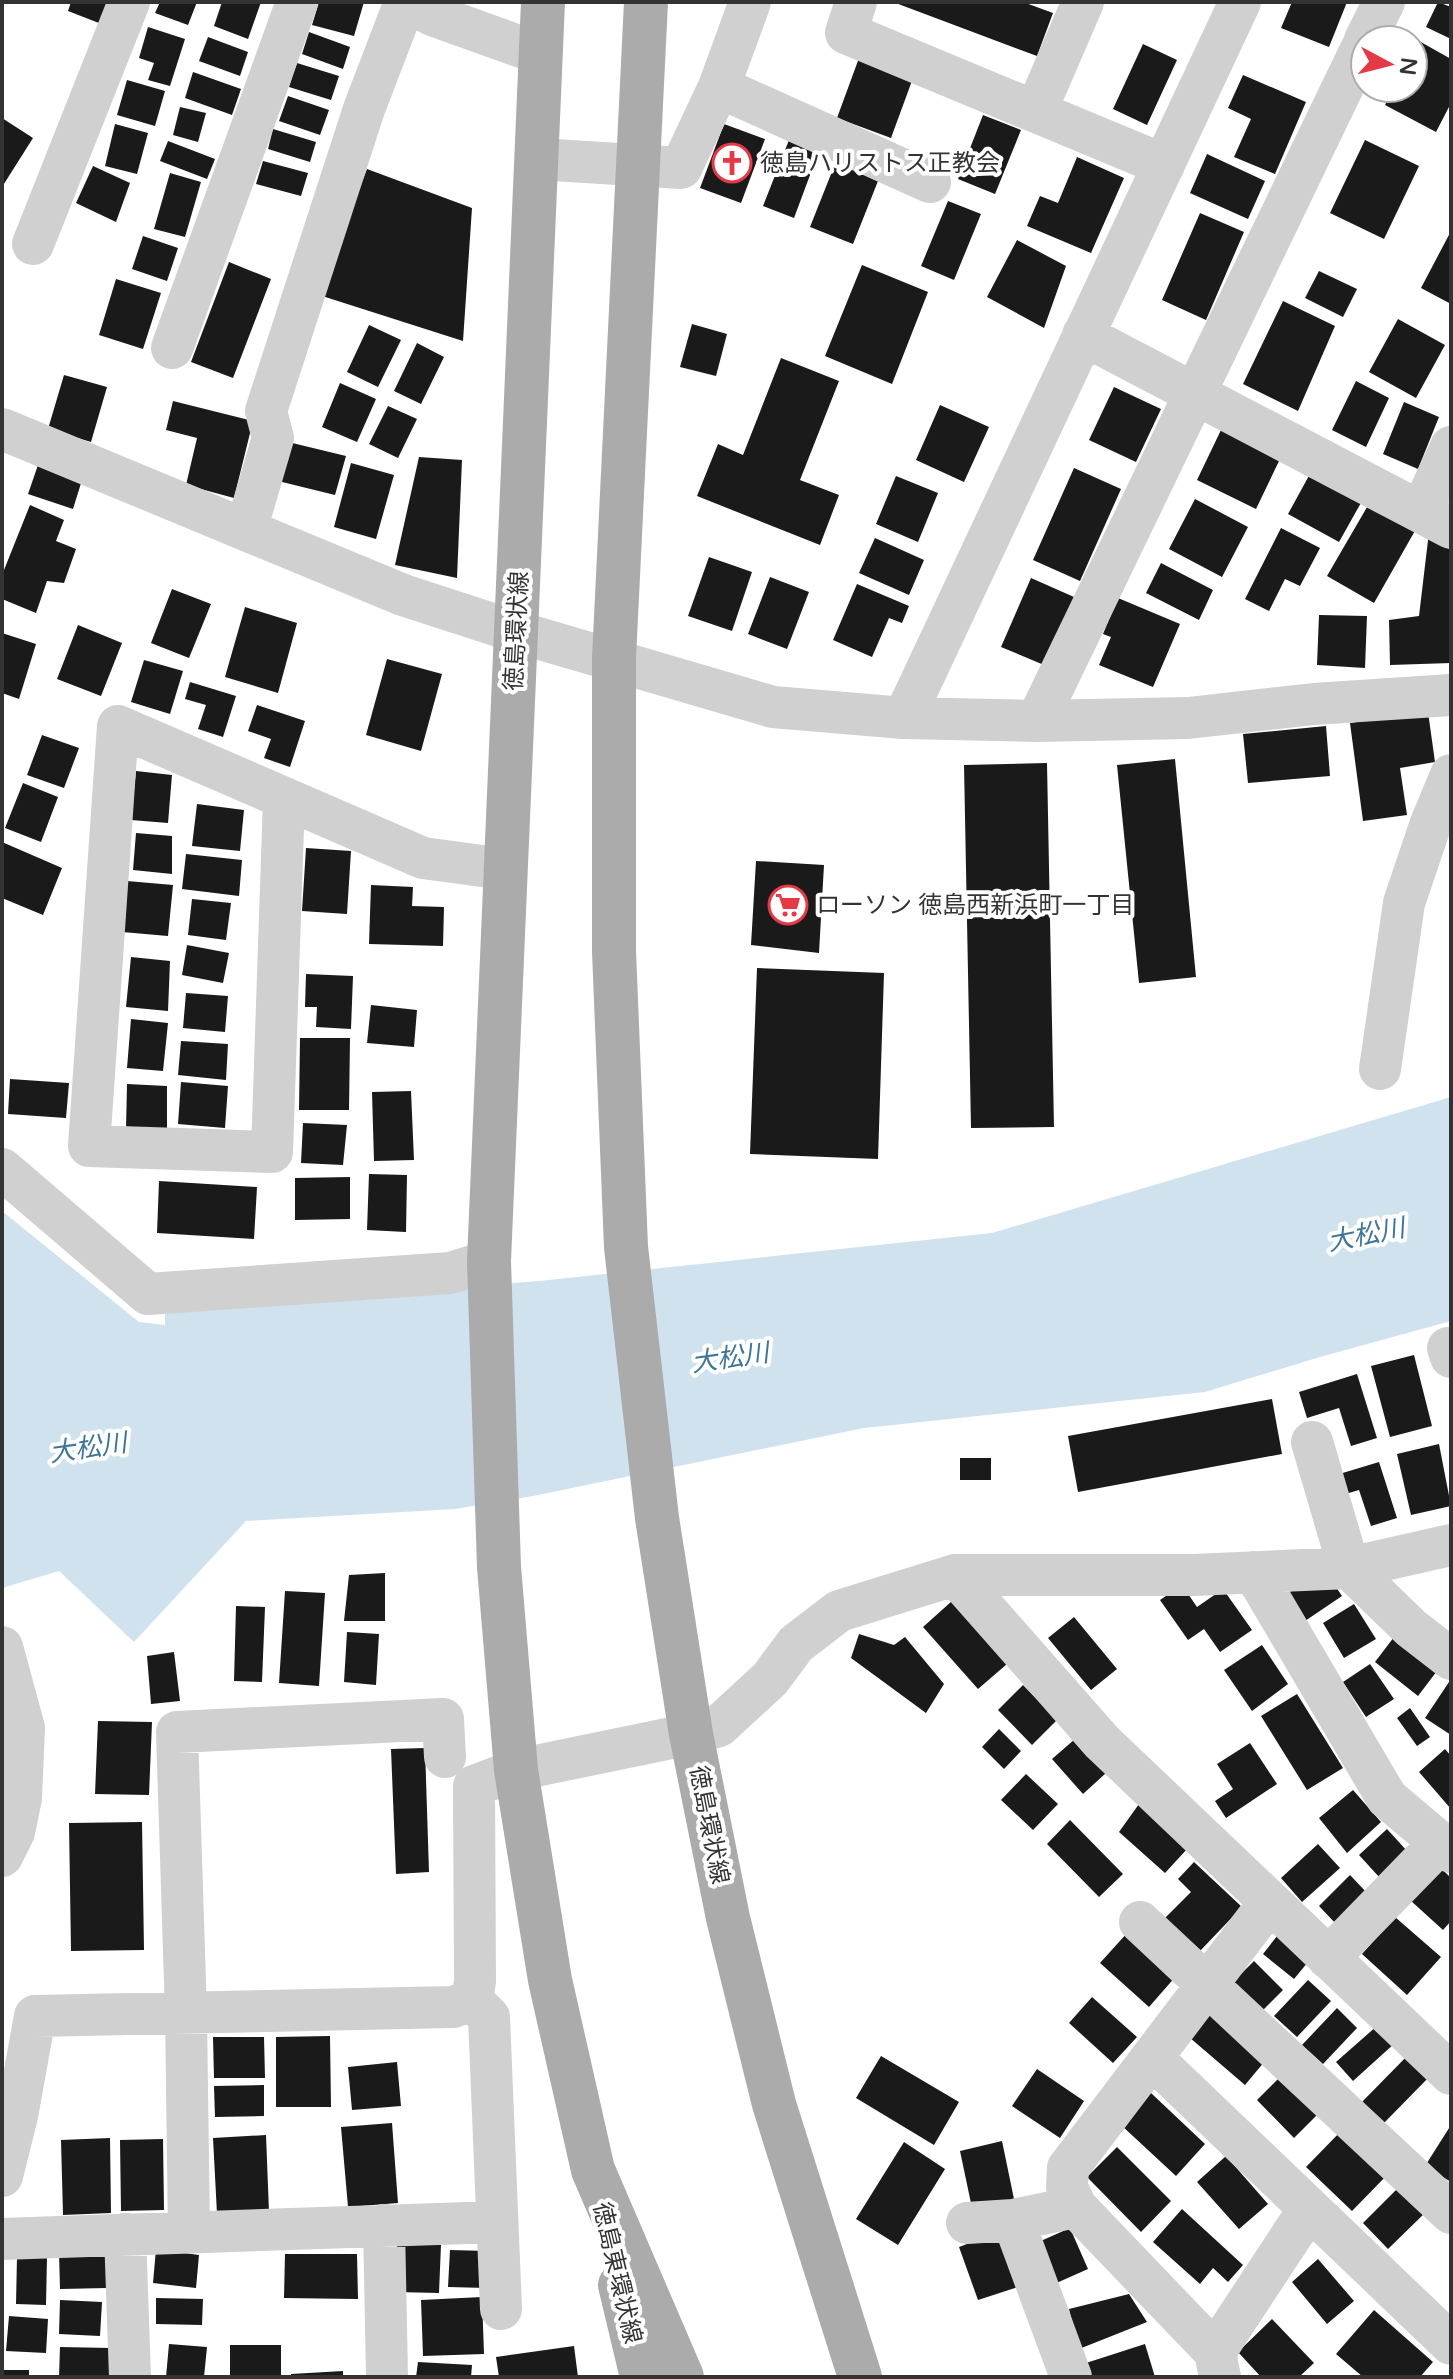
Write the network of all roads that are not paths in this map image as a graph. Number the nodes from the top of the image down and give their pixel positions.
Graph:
1 (129, 2) edge
2 (297, 2) edge
3 (408, 2) edge
4 (543, 2) edge
5 (646, 2) edge
6 (750, 2) edge
7 (856, 2) edge
8 (1083, 2) edge
9 (1240, 2) edge
10 (1384, 2) edge
11 (1373, 24) edge
12 (541, 54) junction
13 (1349, 73) edge
14 (719, 87) junction
15 (1036, 111) junction
16 (538, 159) junction
17 (640, 165) junction
18 (1164, 165) junction
19 (930, 182) dead end
20 (31, 246) edge
21 (1083, 335) junction
22 (172, 348) dead end
23 (1195, 394) junction
24 (2, 429) edge
25 (1451, 447) edge
26 (1436, 520) edge
27 (246, 530) junction
28 (517, 632) junction
29 (614, 658) junction
30 (1451, 695) edge
31 (904, 718) junction
32 (1037, 721) junction
33 (1451, 775) edge
34 (284, 798) junction
35 (1441, 828) edge
36 (504, 869) junction
37 (1380, 1069) dead end
38 (2, 1169) edge
39 (489, 1267) junction
40 (1312, 1442) dead end
41 (1451, 1545) edge
42 (1349, 1568) junction
43 (1254, 1572) junction
44 (955, 1575) junction
45 (2, 1647) edge
46 (1451, 1659) edge
47 (691, 1734) junction
48 (445, 1757) dead end
49 (516, 1770) junction
50 (1446, 1848) edge
51 (2, 1856) edge
52 (1269, 1903) junction
53 (1140, 1922) dead end
54 (1328, 1958) junction
55 (1206, 1983) junction
56 (472, 2000) junction
57 (186, 2014) junction
58 (1152, 2058) junction
59 (1451, 2074) edge
60 (593, 2170) junction
61 (2, 2176) edge
62 (1076, 2207) junction
63 (1309, 2209) junction
64 (1451, 2213) edge
65 (1013, 2220) junction
66 (497, 2222) junction
67 (967, 2223) dead end
68 (384, 2225) junction
69 (189, 2232) junction
70 (125, 2234) junction
71 (2, 2239) edge
72 (501, 2309) dead end
73 (1451, 2344) edge
74 (1218, 2365) edge
75 (130, 2377) edge
76 (387, 2377) edge
77 (642, 2377) edge
78 (682, 2377) edge
79 (860, 2377) edge
80 (1071, 2377) edge

1 - 20 street
2 - 22 street
3 - 12 street
3 - 27 street
4 - 12 main road, 徳島環状線
5 - 17 main road, 徳島環状線
6 - 14 street
7 - 15 street
8 - 15 street
9 - 18 street
10 - 11 street
12 - 16 main road, 徳島環状線
13 - 23 street
14 - 17 street
14 - 19 street
15 - 18 street
16 - 17 street
16 - 28 main road, 徳島環状線
17 - 29 main road, 徳島環状線
18 - 21 street
21 - 23 street
21 - 31 street
23 - 26 street
23 - 32 street
24 - 27 street
25 - 26 street
27 - 28 street
28 - 29 street
28 - 36 main road, 徳島環状線
29 - 31 street
29 - 47 main road, 徳島環状線
30 - 32 street
31 - 32 street
33 - 35 street
34 - 34 street
34 - 36 street
35 - 37 street
36 - 39 main road, 徳島環状線
38 - 39 street
39 - 49 main road, 徳島環状線
40 - 42 street
41 - 42 street
42 - 43 street
42 - 46 street
43 - 44 street
43 - 50 street
44 - 47 street
44 - 52 street
45 - 51 street
47 - 49 street
47 - 79 main road, 徳島環状線
48 - 57 street
49 - 56 street
49 - 60 main road, 徳島環状線
50 - 54 street
52 - 54 street
52 - 55 street
53 - 55 street
54 - 59 street
55 - 58 street
55 - 64 street
56 - 57 street
56 - 66 street
57 - 61 street
57 - 69 street
58 - 62 street
58 - 63 street
60 - 77 main road, 徳島東環状線
60 - 78 main road, 徳島環状線
62 - 65 street
62 - 74 street
63 - 73 street
63 - 74 street
65 - 67 street
65 - 80 street
66 - 68 street
66 - 72 street
68 - 69 street
68 - 76 street
69 - 70 street
70 - 71 street
70 - 75 street

